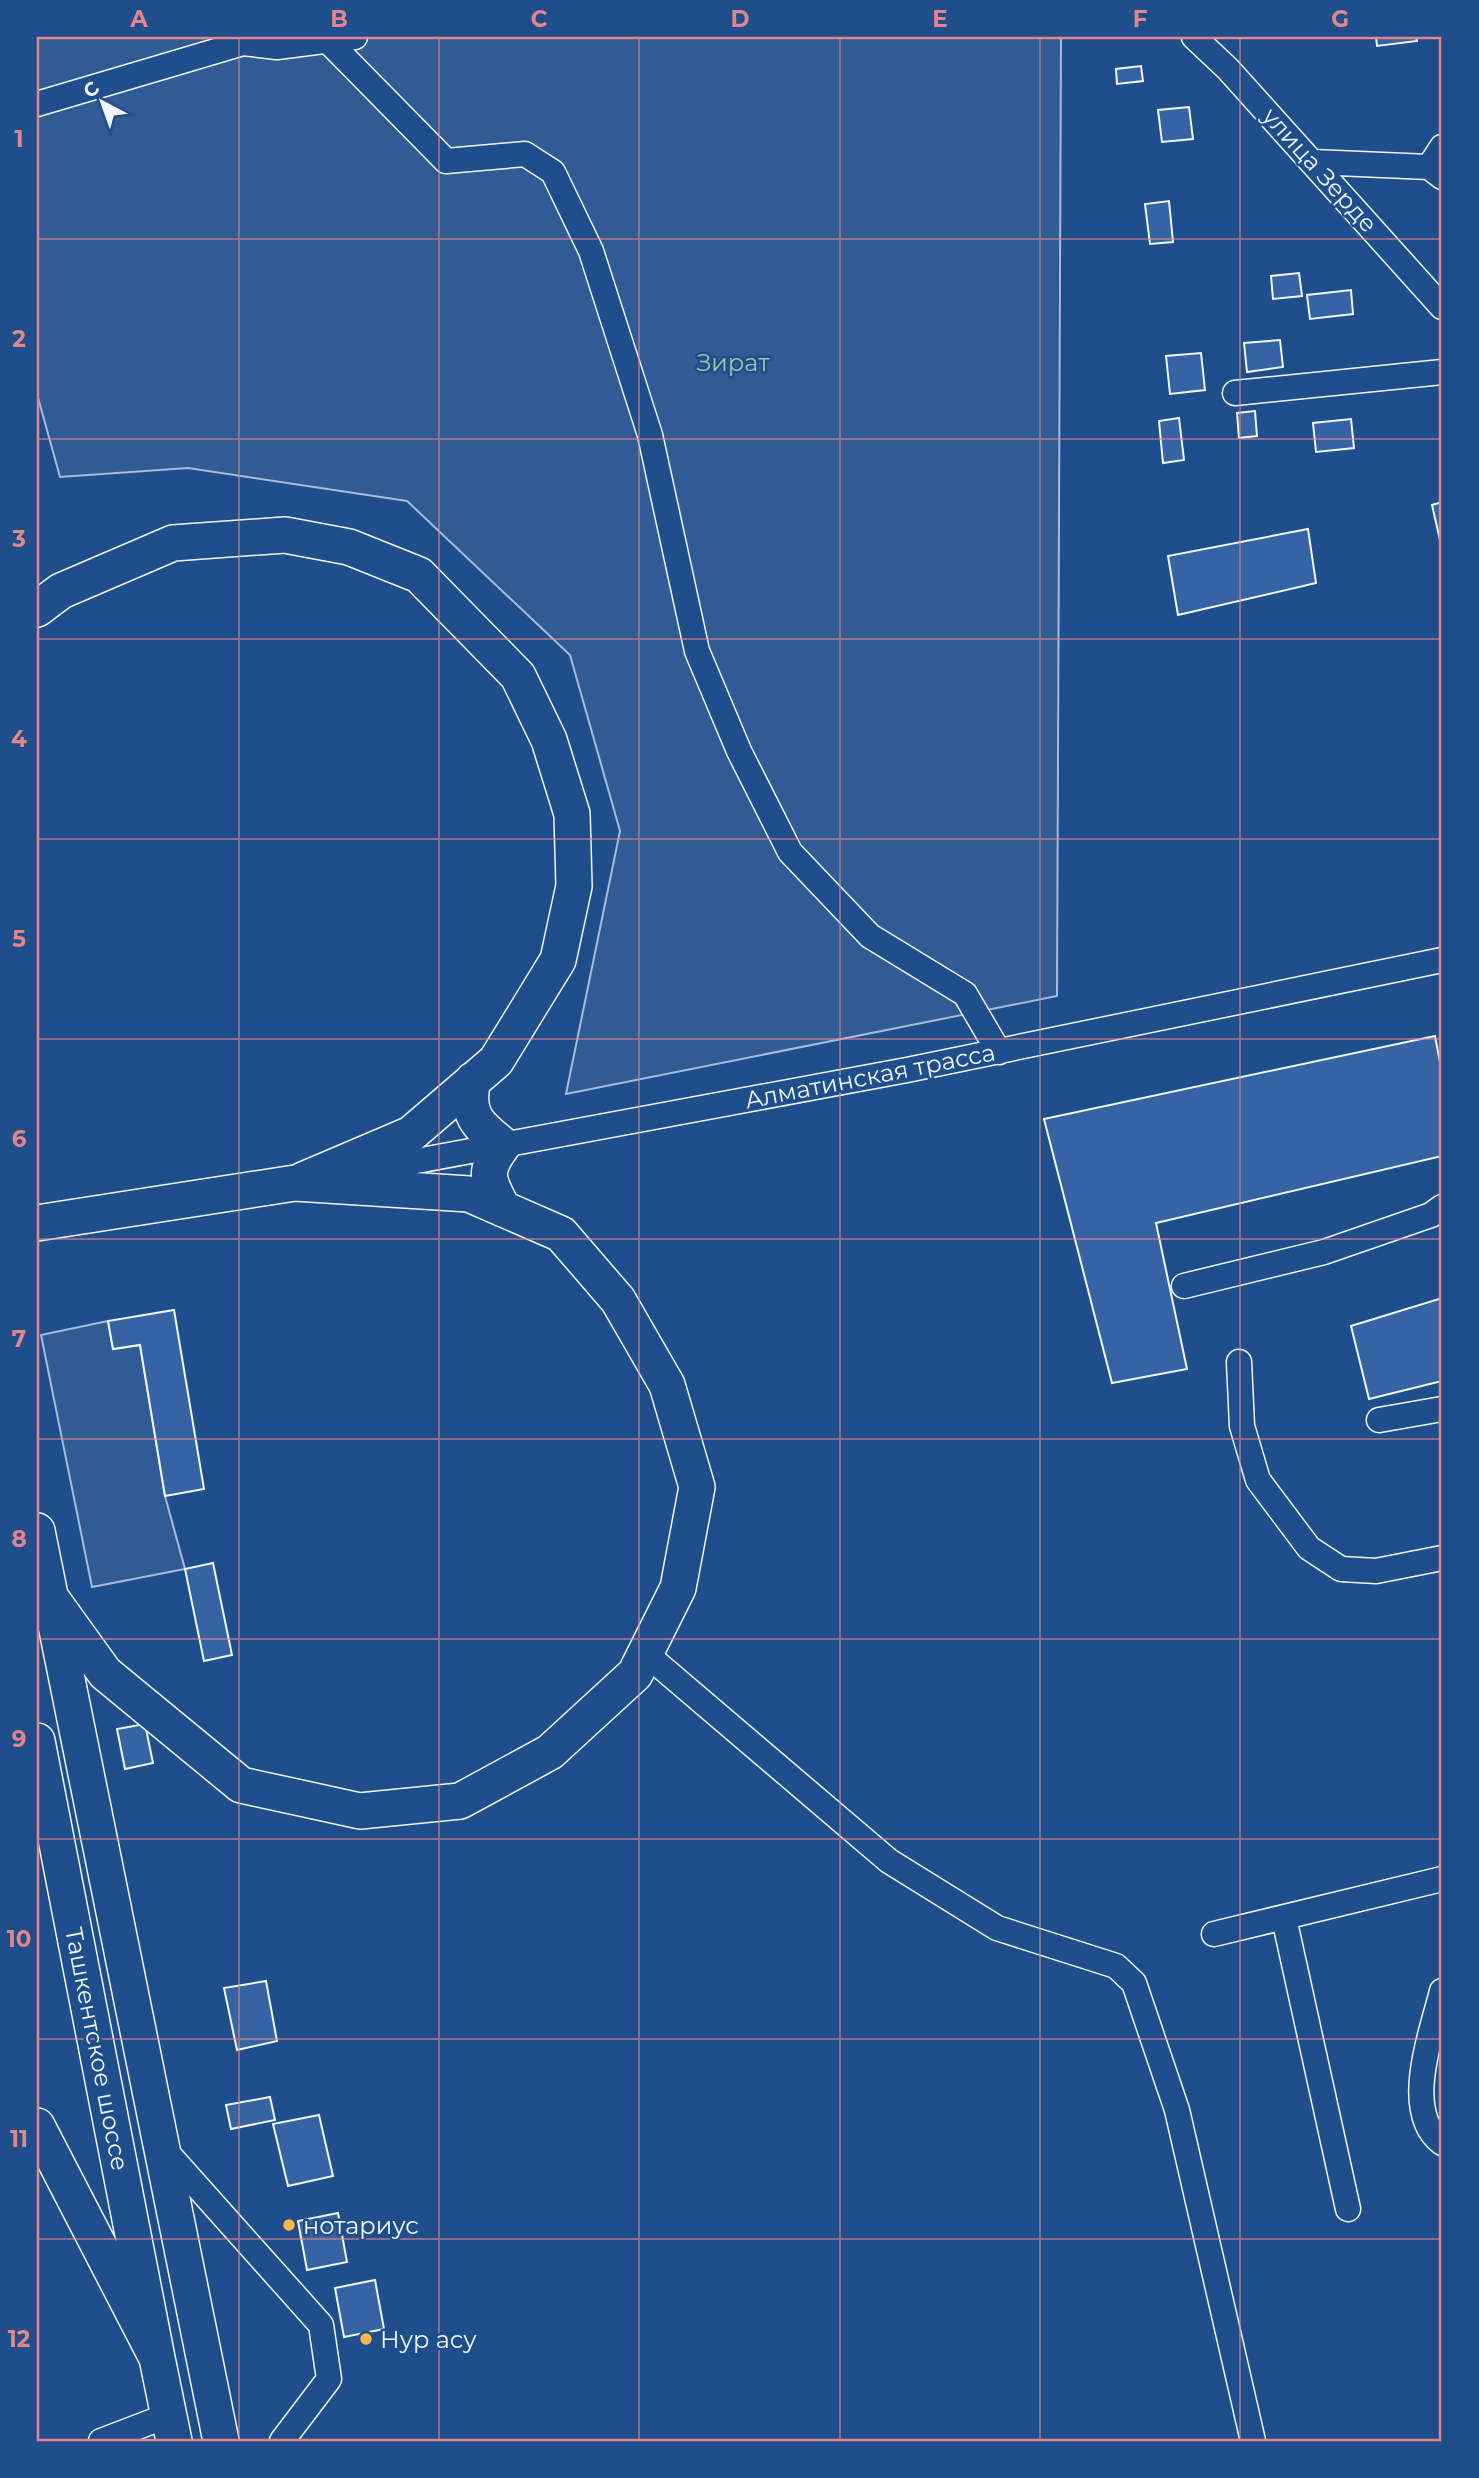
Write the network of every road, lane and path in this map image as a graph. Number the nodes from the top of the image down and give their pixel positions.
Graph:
1 (355, 37) edge
2 (1194, 37) edge
3 (241, 40) edge
4 (328, 41) junction
5 (37, 104) edge
6 (1313, 162) junction
7 (1438, 164) edge
8 (1442, 307) edge
9 (1442, 372) edge
10 (1235, 393) dead end
11 (37, 609) edge
12 (1442, 960) edge
13 (999, 1052) junction
14 (473, 1080) junction
15 (503, 1145) junction
16 (295, 1183) junction
17 (1442, 1207) edge
18 (503, 1209) junction
19 (37, 1223) edge
20 (1184, 1286) dead end
21 (1239, 1362) dead end
22 (1442, 1409) edge
23 (1380, 1420) dead end
24 (37, 1531) edge
25 (1442, 1558) edge
26 (51, 1598) junction
27 (646, 1653) junction
28 (37, 1741) edge
29 (1442, 1880) edge
30 (1284, 1918) junction
31 (1214, 1934) dead end
32 (1442, 1991) edge
33 (37, 2126) edge
34 (1442, 2143) edge
35 (162, 2146) junction
36 (118, 2156) junction
37 (1348, 2209) dead end
38 (157, 2358) junction
39 (171, 2428) edge
40 (113, 2440) edge
41 (221, 2441) edge
42 (282, 2441) edge
43 (1253, 2441) edge

1 - 4 street
2 - 6 street, улица Зерде
3 - 4 street
3 - 5 street
4 - 13 street
6 - 7 street
6 - 8 street, улица Зерде
9 - 10 street
11 - 14 highway
12 - 13 street, Алматинская трасса
13 - 15 street, Алматинская трасса
14 - 15 highway
14 - 16 highway
15 - 16 street, Алматинская трасса
15 - 18 highway
16 - 18 highway
16 - 19 highway
17 - 20 street
18 - 27 highway
21 - 25 street
22 - 23 street
24 - 26 highway
26 - 27 highway
26 - 35 highway
27 - 43 street
28 - 36 highway, Ташкентское шоссе
29 - 30 street
30 - 31 street
30 - 37 street
32 - 34 street
33 - 38 highway
35 - 36 highway
35 - 41 highway
35 - 42 street
36 - 38 highway, Ташкентское шоссе
38 - 39 highway
39 - 40 street

